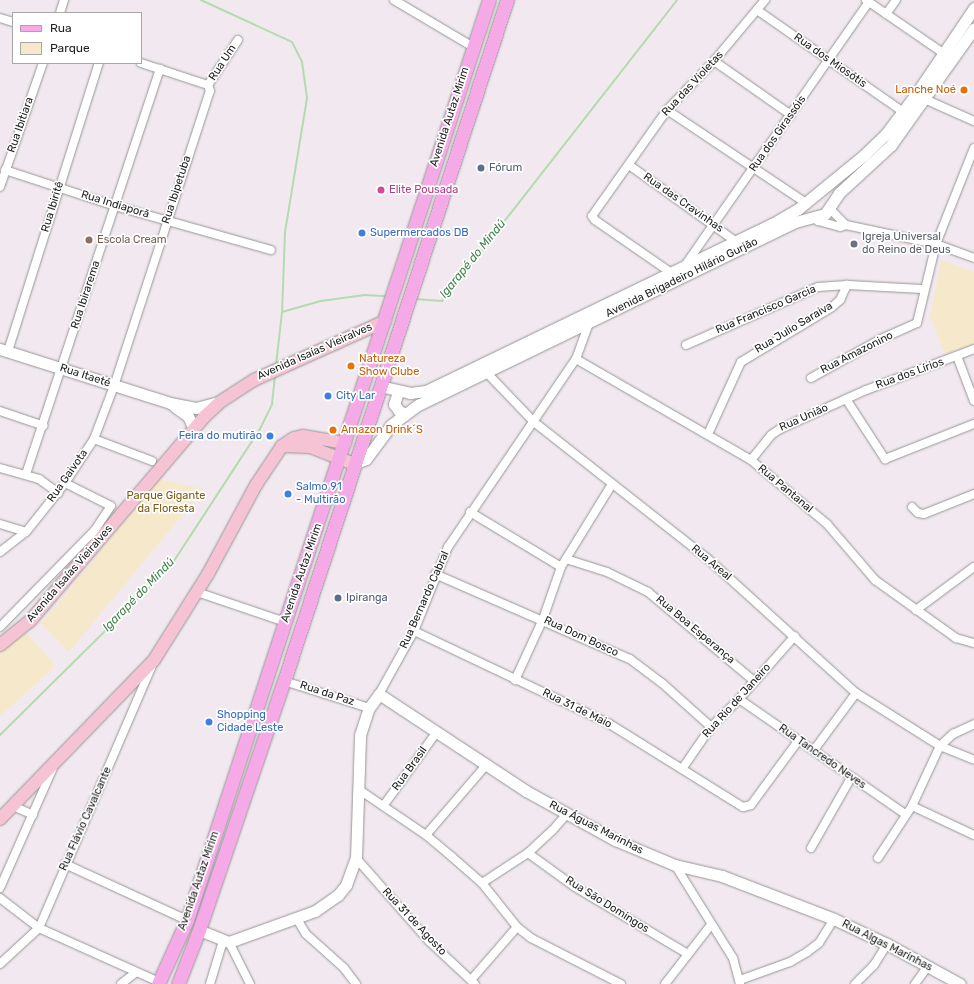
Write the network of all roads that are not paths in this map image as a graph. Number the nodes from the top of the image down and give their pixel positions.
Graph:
1 (64, 0) edge
2 (394, 0) edge
3 (489, 0) edge
4 (507, 0) edge
5 (765, 0) edge
6 (896, 0) edge
7 (867, 1) edge
8 (974, 8) edge
9 (757, 10) junction
10 (60, 12) edge
11 (886, 14) junction
12 (0, 18) edge
13 (12, 22) edge
14 (974, 28) edge
15 (238, 40) dead end
16 (473, 47) junction
17 (943, 53) junction
18 (828, 61) junction
19 (714, 62) junction
20 (142, 63) edge
21 (43, 64) edge
22 (99, 64) edge
23 (160, 69) junction
24 (208, 85) junction
25 (921, 97) junction
26 (667, 110) junction
27 (903, 112) junction
28 (791, 115) junction
29 (974, 120) edge
30 (974, 148) edge
31 (629, 165) junction
32 (5, 170) junction
33 (753, 170) junction
34 (0, 187) edge
35 (59, 187) junction
36 (815, 195) junction
37 (806, 203) junction
38 (115, 206) junction
39 (829, 208) junction
40 (814, 217) junction
41 (167, 220) junction
42 (715, 225) junction
43 (846, 226) junction
44 (736, 241) junction
45 (936, 244) junction
46 (271, 250) dead end
47 (974, 258) edge
48 (686, 264) junction
49 (670, 272) junction
50 (847, 285) junction
51 (923, 289) junction
52 (385, 321) junction
53 (589, 324) junction
54 (686, 345) dead end
55 (974, 349) edge
56 (4, 350) edge
57 (957, 356) junction
58 (576, 359) junction
59 (62, 369) junction
60 (486, 372) junction
61 (811, 378) dead end
62 (114, 386) junction
63 (380, 386) junction
64 (398, 392) junction
65 (846, 399) junction
66 (974, 400) edge
67 (220, 402) junction
68 (170, 403) junction
69 (0, 411) edge
70 (404, 413) junction
71 (534, 422) junction
72 (974, 424) edge
73 (44, 426) junction
74 (194, 429) junction
75 (708, 434) junction
76 (94, 439) junction
77 (345, 443) junction
78 (282, 446) junction
79 (340, 460) junction
80 (751, 460) junction
81 (152, 461) dead end
82 (354, 464) junction
83 (0, 468) edge
84 (26, 474) junction
85 (65, 484) junction
86 (612, 484) junction
87 (58, 493) junction
88 (974, 494) edge
89 (912, 507) dead end
90 (470, 512) junction
91 (0, 524) edge
92 (26, 532) junction
93 (98, 535) junction
94 (0, 552) edge
95 (566, 559) junction
96 (561, 567) junction
97 (973, 570) edge
98 (435, 574) junction
99 (197, 592) junction
100 (916, 610) junction
101 (543, 619) junction
102 (285, 622) junction
103 (0, 627) edge
104 (414, 631) junction
105 (795, 636) junction
106 (974, 643) edge
107 (0, 645) edge
108 (154, 660) junction
109 (515, 680) junction
110 (284, 681) junction
111 (754, 681) junction
112 (856, 693) junction
113 (379, 694) junction
114 (739, 699) junction
115 (369, 708) junction
116 (974, 724) edge
117 (711, 727) junction
118 (436, 733) junction
119 (798, 741) junction
120 (940, 746) junction
121 (814, 750) junction
122 (974, 760) edge
123 (487, 764) junction
124 (54, 765) junction
125 (682, 769) junction
126 (851, 778) junction
127 (358, 789) junction
128 (384, 805) junction
129 (13, 806) junction
130 (912, 806) junction
131 (905, 814) junction
132 (33, 815) junction
133 (566, 815) junction
134 (0, 819) edge
135 (426, 835) junction
136 (974, 835) edge
137 (811, 848) dead end
138 (528, 853) junction
139 (356, 858) junction
140 (878, 858) dead end
141 (65, 864) junction
142 (676, 865) junction
143 (482, 883) junction
144 (0, 888) edge
145 (0, 898) edge
146 (297, 919) junction
147 (834, 919) junction
148 (187, 920) junction
149 (711, 925) junction
150 (517, 927) junction
151 (39, 928) junction
152 (199, 930) junction
153 (226, 941) junction
154 (888, 944) junction
155 (688, 954) junction
156 (0, 964) edge
157 (928, 966) junction
158 (135, 973) junction
159 (473, 982) edge
160 (740, 982) edge
161 (158, 983) edge
162 (121, 984) edge
163 (178, 984) edge
164 (210, 984) edge
165 (250, 984) edge
166 (356, 984) edge
167 (621, 984) edge
168 (665, 984) edge
169 (855, 984) edge
170 (915, 984) edge
171 (960, 984) edge

1 - 10 street
2 - 16 street
3 - 16 main road, Avenida Autaz Mirim
4 - 63 main road, Avenida Autaz Mirim
5 - 9 street, Rua das Violetas
6 - 11 street
7 - 11 street
7 - 18 street, Rua dos Girassóis
8 - 17 street, Avenida Brigadeiro Hilário Gurjão
9 - 18 street, Rua dos Miosótis
9 - 19 street, Rua das Violetas
11 - 17 street
12 - 13 street
14 - 25 street, Avenida Brigadeiro Hilário Gurjão
15 - 24 street, Rua Um
16 - 52 main road, Avenida Autaz Mirim
17 - 25 street, Avenida Brigadeiro Hilário Gurjão
18 - 27 street, Rua dos Miosótis
18 - 28 street, Rua dos Girassóis
19 - 26 street, Rua das Violetas
19 - 28 street
20 - 23 street
21 - 32 street, Rua Ibitiara
22 - 35 street, Rua Ibiritê
23 - 24 street
23 - 38 street, Rua Ibirarema
24 - 41 street, Rua Ibipetuba
25 - 27 street, Avenida Brigadeiro Hilário Gurjão
25 - 29 street
25 - 39 street, Avenida Brigadeiro Hilário Gurjão
26 - 31 street, Rua das Violetas
26 - 33 street
27 - 36 street, Avenida Brigadeiro Hilário Gurjão
28 - 33 street, Rua dos Girassóis
30 - 45 street, Rua Amazonino
31 - 42 street, Rua das Cravinhas
31 - 49 street, Rua das Violetas
32 - 34 street, Rua Ibitiara
32 - 35 street, Rua Indiaporã
33 - 37 street
33 - 42 street, Rua dos Girassóis
35 - 38 street, Rua Indiaporã
35 - 56 street, Rua Ibiritê
36 - 37 street, Avenida Brigadeiro Hilário Gurjão
36 - 39 street
37 - 40 street
37 - 44 street, Avenida Brigadeiro Hilário Gurjão
38 - 41 street, Rua Indiaporã
38 - 59 street, Rua Ibirarema
39 - 40 street, Avenida Brigadeiro Hilário Gurjão
39 - 43 street
40 - 43 street
40 - 53 street, Avenida Brigadeiro Hilário Gurjão
41 - 46 street, Rua Indiaporã
41 - 62 street, Rua Ibipetuba
42 - 44 street, Rua das Cravinhas
42 - 48 street, Rua dos Girassóis
43 - 45 street
44 - 48 street, Avenida Brigadeiro Hilário Gurjão
45 - 47 street
45 - 51 street, Rua Amazonino
48 - 49 street, Avenida Brigadeiro Hilário Gurjão
49 - 64 street, Avenida Brigadeiro Hilário Gurjão
50 - 51 street
50 - 54 street, Rua Francisco Garcia
50 - 75 street, Rua Julio Saraiva
51 - 61 street, Rua Amazonino
52 - 67 main road, Avenida Isaías Vieiralves
52 - 77 main road, Avenida Autaz Mirim
53 - 58 street, Rua Bernardo Cabral
53 - 60 street, Avenida Brigadeiro Hilário Gurjão
55 - 57 street, Rua dos Lírios
56 - 59 street, Rua Itaeté
57 - 65 street, Rua dos Lírios
57 - 66 street
58 - 71 street, Rua Bernardo Cabral
58 - 75 street, Rua Pantanal
59 - 62 street, Rua Itaeté
59 - 73 street, Rua Ibirarema
60 - 70 street, Avenida Brigadeiro Hilário Gurjão
60 - 71 street, Rua Areal
62 - 68 street, Rua Itaeté
62 - 76 street, Rua Gaivota
63 - 64 street, Avenida Brigadeiro Hilário Gurjão
63 - 82 main road, Avenida Autaz Mirim
64 - 70 street
65 - 72 street
65 - 80 street, Rua União
67 - 68 street, Rua Itaeté
67 - 74 main road, Avenida Isaías Vieiralves
68 - 74 street, Rua Itaeté
69 - 73 street
70 - 82 street, Avenida Brigadeiro Hilário Gurjão
71 - 86 street, Rua Areal
71 - 90 street, Rua Bernardo Cabral
73 - 84 street, Rua Ibirarema
74 - 93 main road, Avenida Isaías Vieiralves
75 - 80 street, Rua Pantanal
76 - 81 street
76 - 85 street, Rua Gaivota
77 - 78 main road
77 - 79 main road, Avenida Autaz Mirim
78 - 79 main road
78 - 99 main road
79 - 82 main road
79 - 102 main road, Avenida Autaz Mirim
80 - 100 street, Rua Pantanal
82 - 110 main road, Avenida Autaz Mirim
83 - 84 street
84 - 87 street
85 - 87 street, Rua Gaivota
85 - 93 street
86 - 95 street
86 - 105 street, Rua Areal
87 - 92 street, Rua Gaivota
88 - 89 street
90 - 96 street
90 - 98 street, Rua Bernardo Cabral
91 - 92 street
92 - 94 street, Rua Gaivota
93 - 103 street
93 - 107 main road, Avenida Isaías Vieiralves
95 - 96 street
95 - 111 street, Rua Boa Esperança
96 - 101 street
97 - 100 street
98 - 101 street, Rua Dom Bosco
98 - 104 street, Rua Bernardo Cabral
99 - 102 street
99 - 108 main road
100 - 106 street, Rua Pantanal
101 - 109 street
101 - 117 street, Rua Dom Bosco
102 - 148 main road, Avenida Autaz Mirim
104 - 109 street, Rua 31 de Maio
104 - 113 street, Rua Bernardo Cabral
105 - 111 street, Rua Rio de Janeiro
105 - 112 street, Rua Areal
108 - 124 main road
108 - 141 street, Rua Flávio Cavalcante
109 - 125 street, Rua 31 de Maio
110 - 115 street, Rua da Paz
110 - 152 main road, Avenida Autaz Mirim
111 - 114 street, Rua Rio de Janeiro
112 - 120 street, Rua Areal
112 - 121 street
113 - 115 street, Rua Bernardo Cabral
113 - 118 street, Rua Águas Marinhas
114 - 117 street, Rua Rio de Janeiro
114 - 119 street, Rua Tancredo Neves
115 - 127 street, Rua Bernardo Cabral
116 - 120 street
117 - 125 street, Rua Rio de Janeiro
118 - 123 street, Rua Águas Marinhas
118 - 128 street, Rua Brasil
119 - 121 street, Rua Tancredo Neves
119 - 125 street, Rua 31 de Maio
120 - 122 street, Rua Areal
120 - 130 street
121 - 126 street, Rua Tancredo Neves
123 - 133 street, Rua Águas Marinhas
123 - 135 street
124 - 129 main road
124 - 132 street
126 - 131 street, Rua Tancredo Neves
126 - 137 street
127 - 128 street
127 - 139 street, Rua Bernardo Cabral
128 - 135 street
129 - 132 street
129 - 134 main road
130 - 131 street
130 - 136 street
131 - 140 street
132 - 144 street
133 - 138 street
133 - 142 street, Rua Águas Marinhas
135 - 143 street
138 - 143 street
138 - 155 street, Rua São Domingos
139 - 146 street, Rua Bernardo Cabral
139 - 159 street, Rua 31 de Agosto
141 - 148 street
141 - 151 street, Rua Flávio Cavalcante
142 - 147 street, Rua Águas Marinhas
142 - 149 street
143 - 150 street
145 - 151 street
146 - 153 street, Rua Bernardo Cabral
146 - 166 street
147 - 154 street, Rua Algas Marinhas
147 - 160 street
148 - 161 main road, Avenida Autaz Mirim
149 - 155 street
149 - 160 street
150 - 159 street
150 - 167 street
151 - 156 street, Rua Flávio Cavalcante
151 - 158 street
152 - 153 street
152 - 163 main road, Avenida Autaz Mirim
153 - 164 street
153 - 165 street
154 - 157 street, Rua Algas Marinhas
154 - 169 street
155 - 168 street
157 - 170 street
157 - 171 street, Rua Algas Marinhas
158 - 161 street
158 - 162 street

